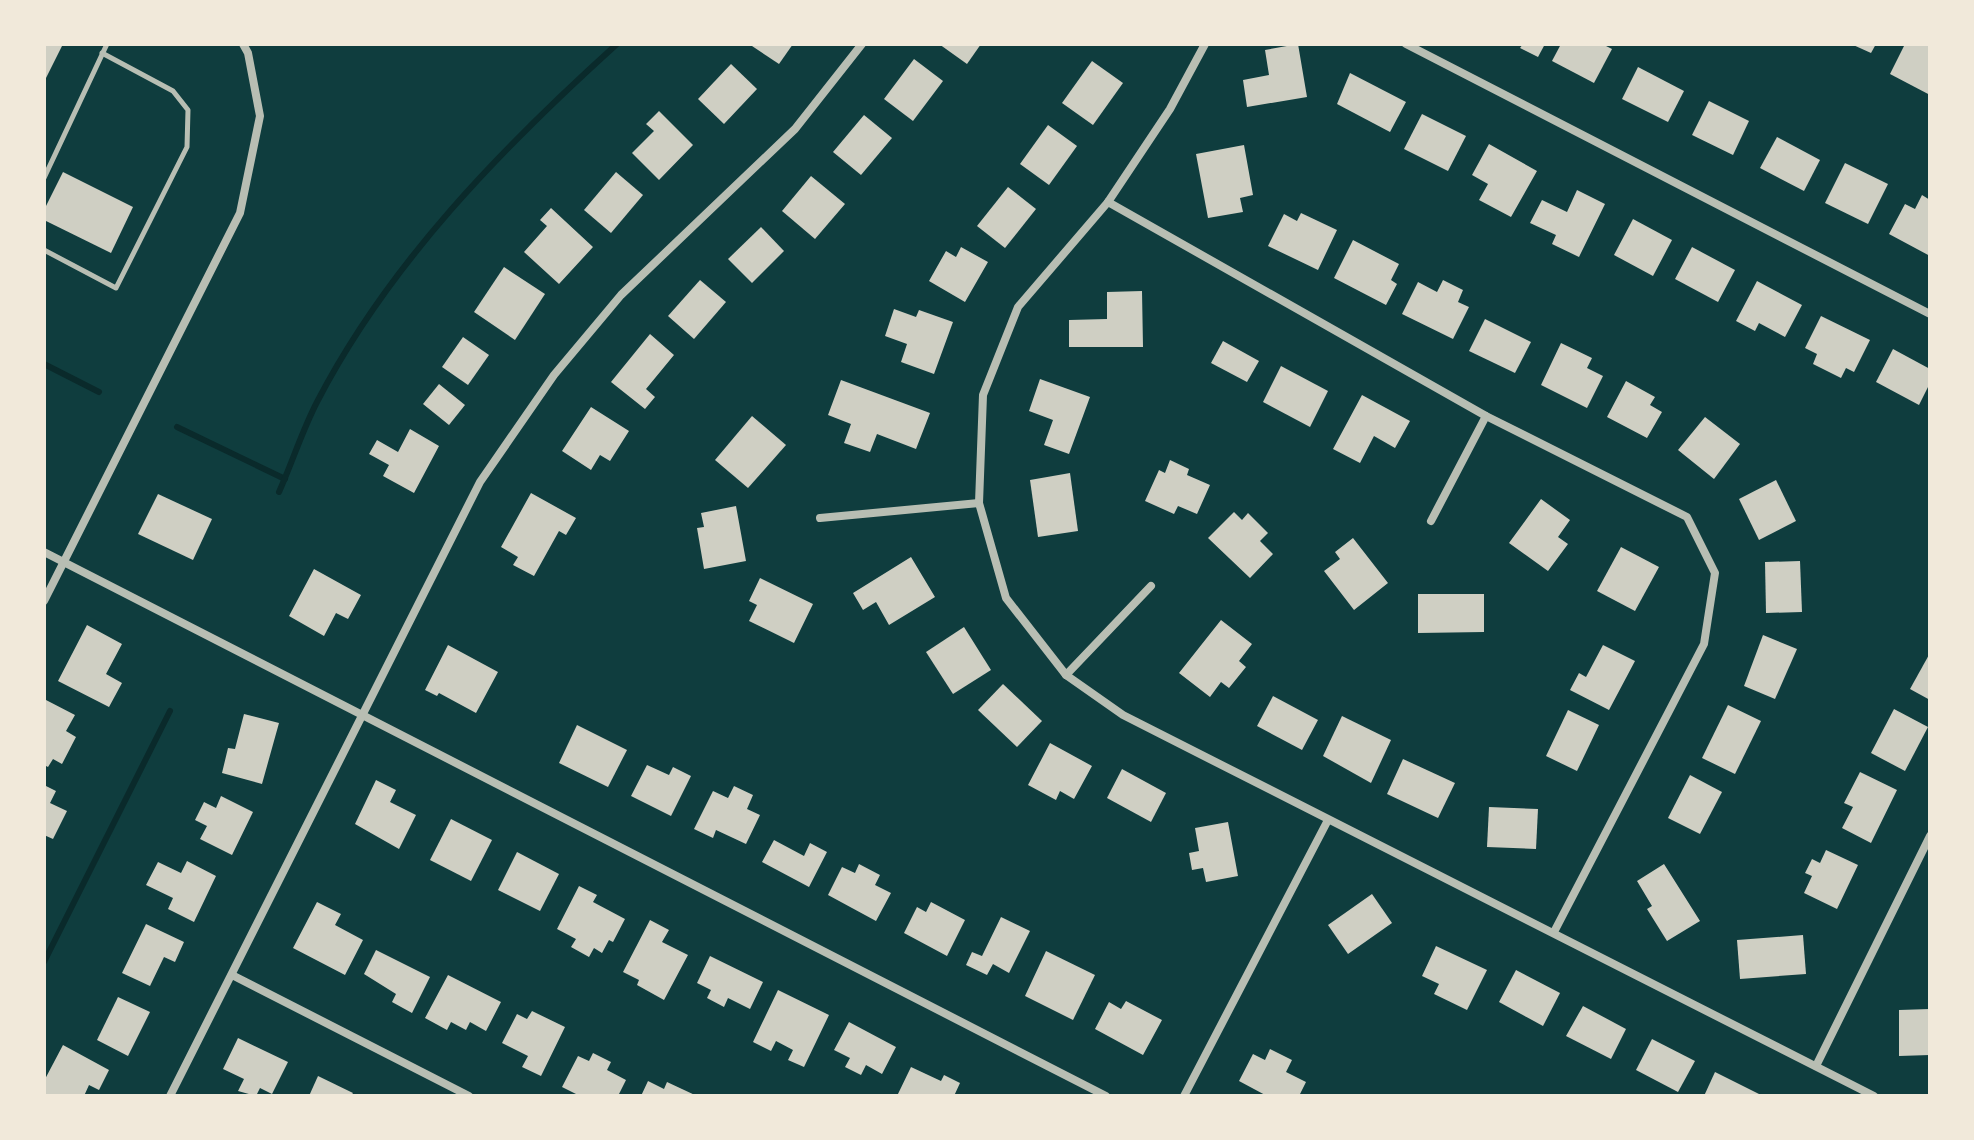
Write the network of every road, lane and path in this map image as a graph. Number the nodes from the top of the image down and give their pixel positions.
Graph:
1 (107, 44) edge
2 (243, 44) edge
3 (862, 44) edge
4 (1205, 44) edge
5 (1406, 44) edge
6 (102, 53) junction
7 (44, 178) edge
8 (1108, 202) junction
9 (44, 250) edge
10 (1930, 314) edge
11 (1486, 416) junction
12 (979, 503) junction
13 (820, 518) dead end
14 (1431, 521) dead end
15 (44, 552) edge
16 (64, 562) junction
17 (1151, 586) dead end
18 (44, 601) edge
19 (1066, 675) junction
20 (363, 713) junction
21 (1328, 820) junction
22 (1930, 836) edge
23 (1554, 932) junction
24 (232, 975) junction
25 (1816, 1066) junction
26 (170, 1096) edge
27 (469, 1096) edge
28 (1106, 1096) edge
29 (1184, 1096) edge
30 (1874, 1096) edge

1 - 6 lane
2 - 16 street
3 - 20 street
4 - 8 street
5 - 10 street
6 - 7 lane
6 - 9 lane
8 - 11 street
8 - 12 street
11 - 14 street
11 - 23 street
12 - 13 street
12 - 19 street
15 - 16 street
16 - 18 street
16 - 20 street
17 - 19 street
19 - 21 street
20 - 24 street
20 - 28 street
21 - 23 street
21 - 29 street
22 - 25 street
23 - 25 street
24 - 26 street
24 - 27 street
25 - 30 street

